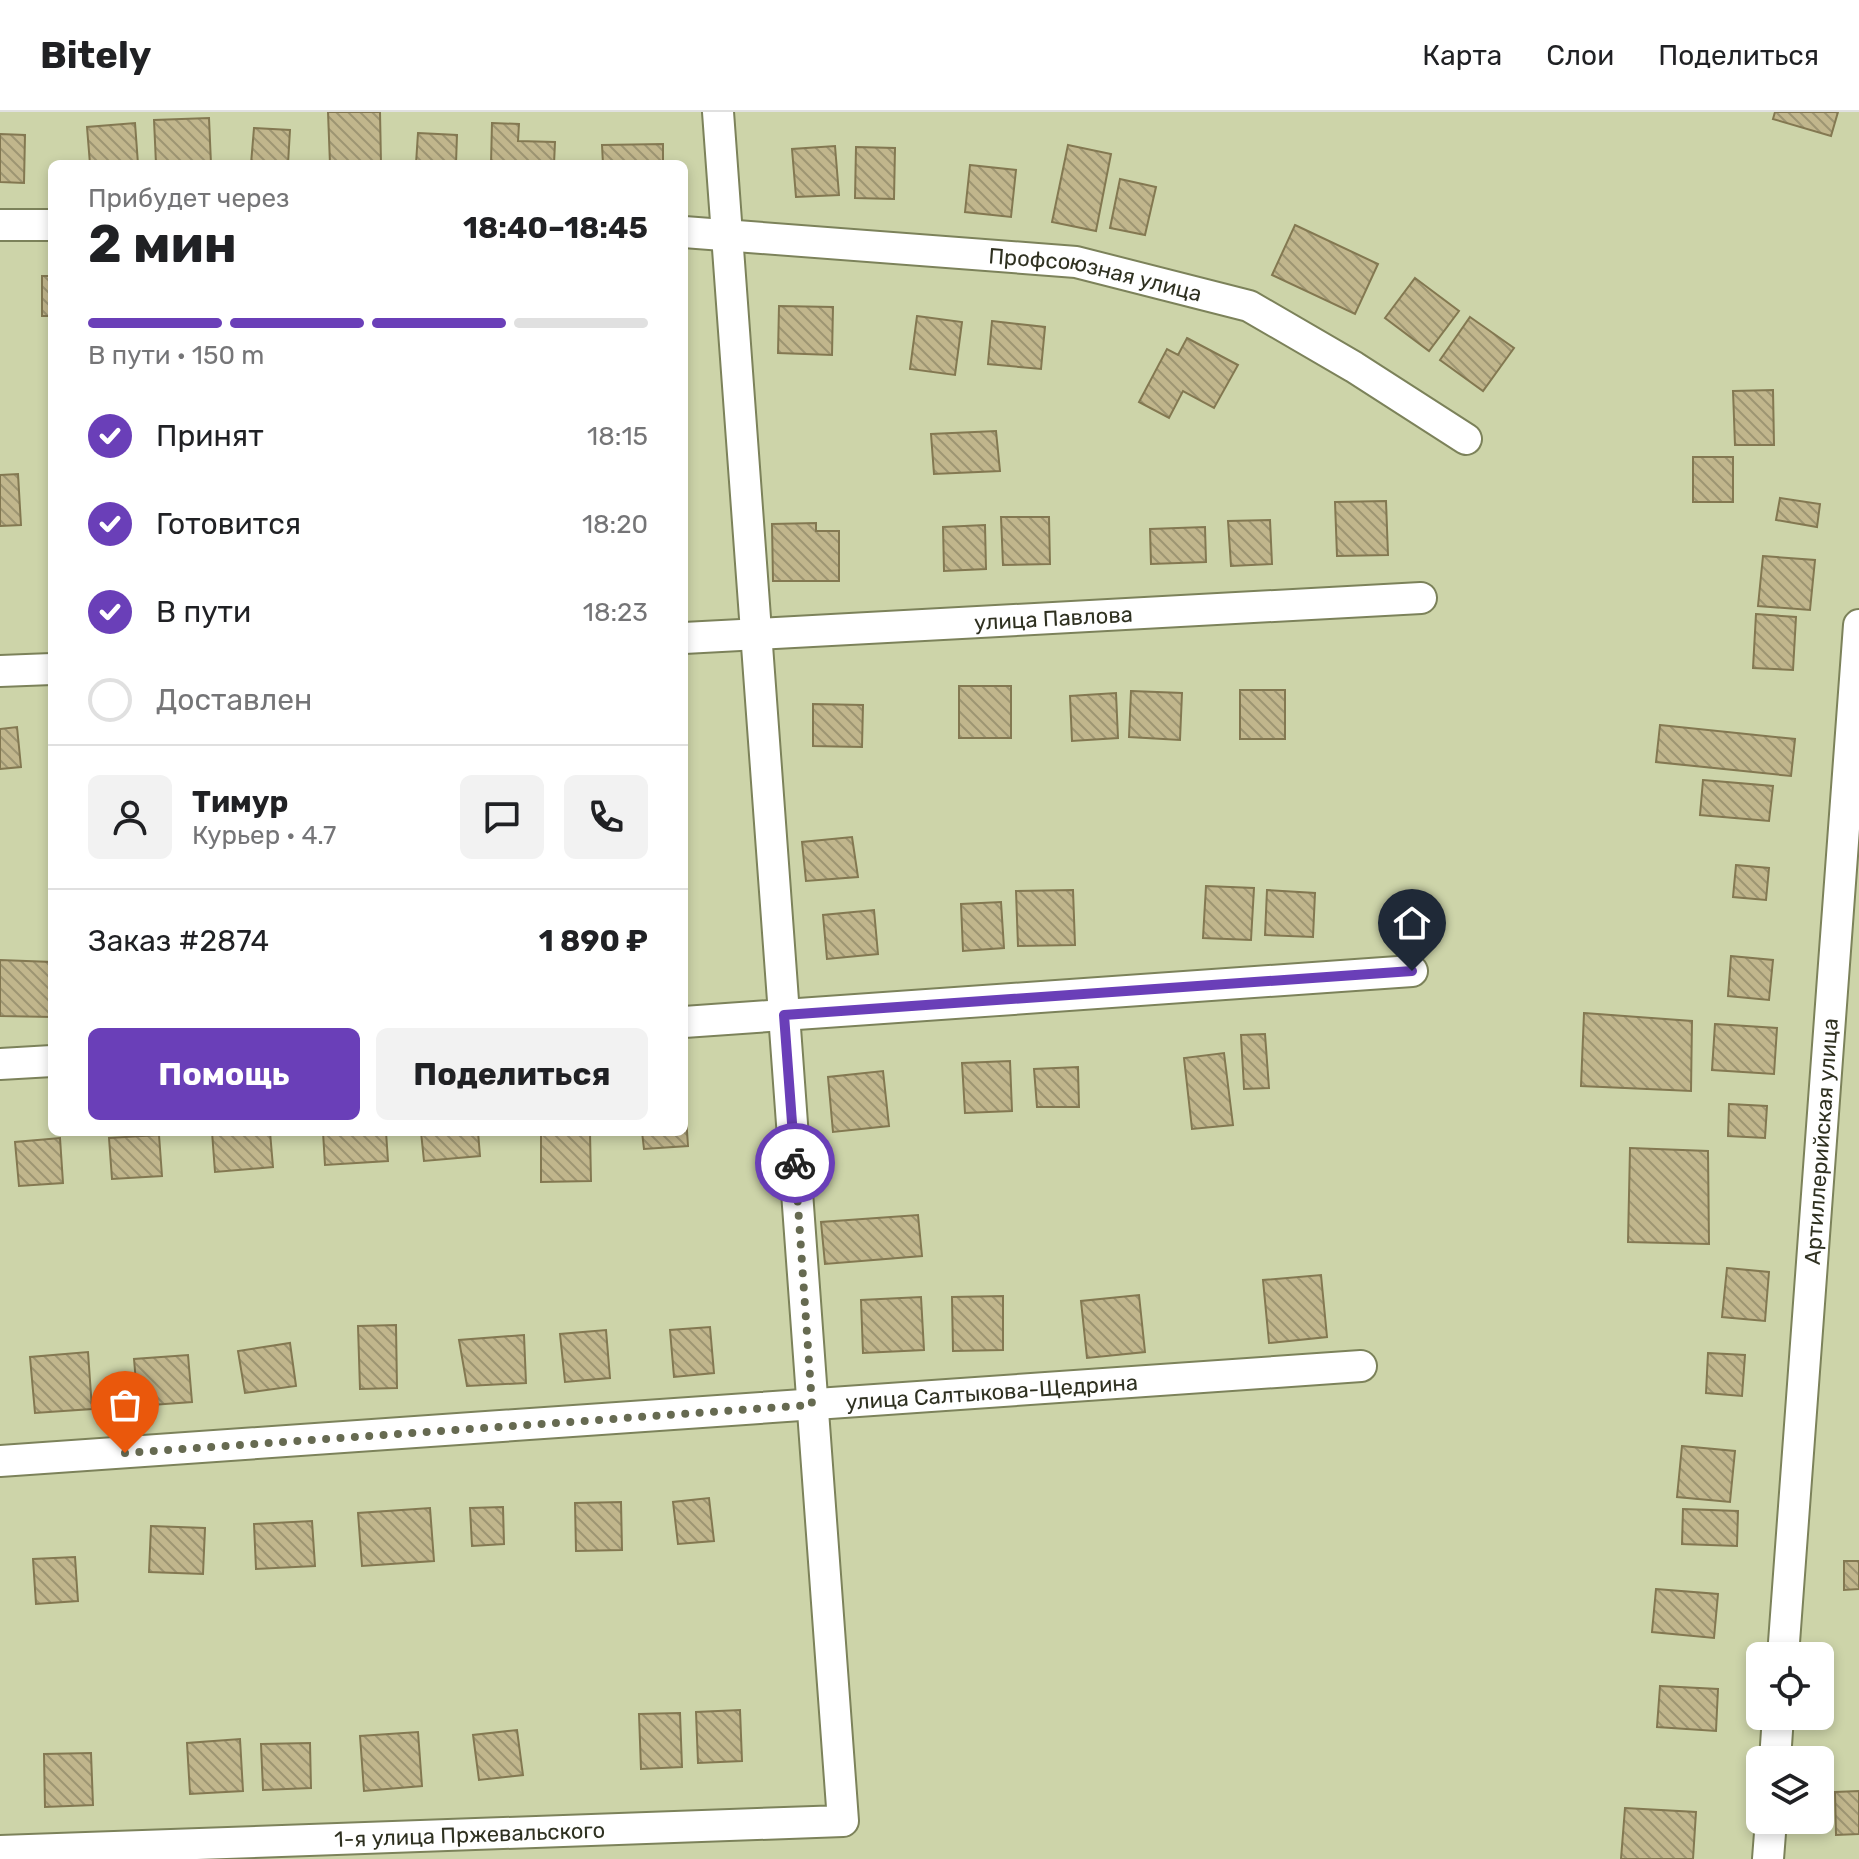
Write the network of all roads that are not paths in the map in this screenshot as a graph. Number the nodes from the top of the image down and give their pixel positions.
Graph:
1 (718, 112) edge
2 (0, 225) edge
3 (48, 225) edge
4 (688, 232) edge
5 (727, 234) junction
6 (1466, 439) dead end
7 (1421, 598) dead end
8 (1859, 625) edge
9 (756, 635) junction
10 (688, 638) edge
11 (48, 669) edge
12 (0, 671) edge
13 (1856, 715) edge
14 (1412, 971) dead end
15 (784, 1015) junction
16 (688, 1022) edge
17 (48, 1061) edge
18 (0, 1064) edge
19 (1361, 1366) dead end
20 (812, 1405) junction
21 (0, 1461) edge
22 (1784, 1642) edge
23 (1770, 1834) edge
24 (0, 1851) edge
25 (1768, 1859) edge

1 - 5 street
2 - 3 street
4 - 5 street, Профсоюзная улица
5 - 6 street, Профсоюзная улица
5 - 9 street
7 - 9 street, улица Павлова
8 - 13 street, Артиллерийская улица
9 - 10 street, улица Павлова
9 - 15 street
11 - 12 street
13 - 22 street, Артиллерийская улица
14 - 15 street
15 - 16 street
15 - 20 street
17 - 18 street
19 - 20 street, улица Салтыкова-Щедрина
20 - 21 street, улица Салтыкова-Щедрина
20 - 24 street, 1-я улица Пржевальского
23 - 25 street

